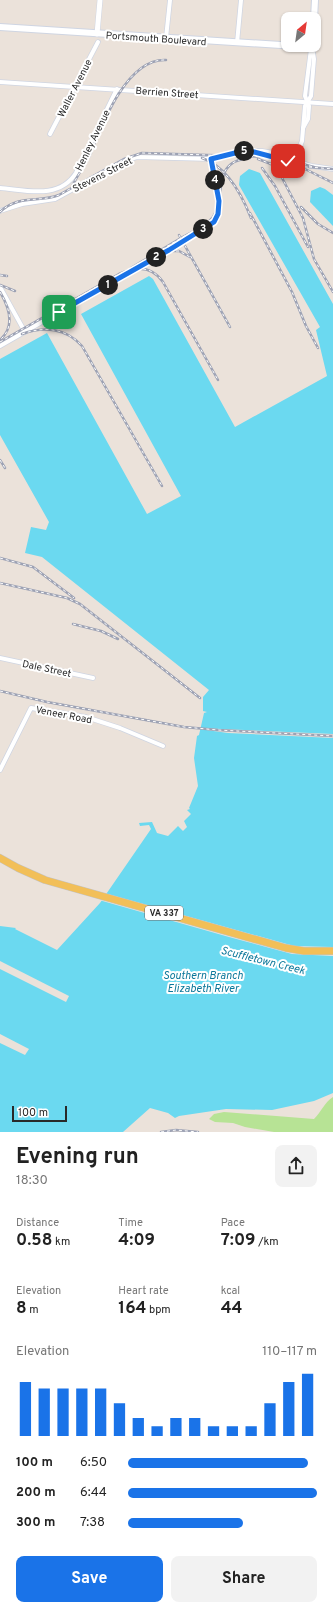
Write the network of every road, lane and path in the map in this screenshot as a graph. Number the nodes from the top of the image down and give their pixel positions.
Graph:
1 (100, 0) edge
2 (170, 0) edge
3 (241, 0) edge
4 (315, 0) edge
5 (314, 12) edge
6 (0, 27) edge
7 (97, 34) junction
8 (166, 38) junction
9 (98, 42) dead end
10 (237, 43) junction
11 (281, 45) edge
12 (311, 52) edge
13 (0, 82) edge
14 (75, 86) junction
15 (117, 89) junction
16 (308, 101) junction
17 (333, 104) edge
18 (50, 134) dead end
19 (211, 159) junction
20 (295, 160) junction
21 (333, 169) edge
22 (0, 188) edge
23 (0, 211) edge
24 (0, 287) edge
25 (25, 332) junction
26 (0, 346) edge
27 (0, 658) edge
28 (93, 678) dead end
29 (163, 746) dead end
30 (0, 770) edge
31 (0, 858) edge
32 (333, 950) edge

1 - 7 street
2 - 8 street
3 - 10 street
4 - 5 main road
6 - 7 main road, Portsmouth Boulevard
7 - 8 main road, Portsmouth Boulevard
8 - 10 main road, Portsmouth Boulevard
9 - 14 street, Waller Avenue
10 - 11 main road, Portsmouth Boulevard
12 - 16 street
13 - 14 street, Berrien Street
14 - 15 street, Berrien Street
14 - 18 street, Waller Avenue
15 - 16 street, Berrien Street
15 - 22 street, Henley Avenue
16 - 17 street, Berrien Street
16 - 20 street
19 - 20 street, Stevens Street
19 - 23 street, Stevens Street
19 - 25 street
20 - 21 street, Stevens Street
24 - 25 street
25 - 26 street
27 - 28 street, Dale Street
29 - 30 street, Veneer Road
31 - 32 main road, VA 337

